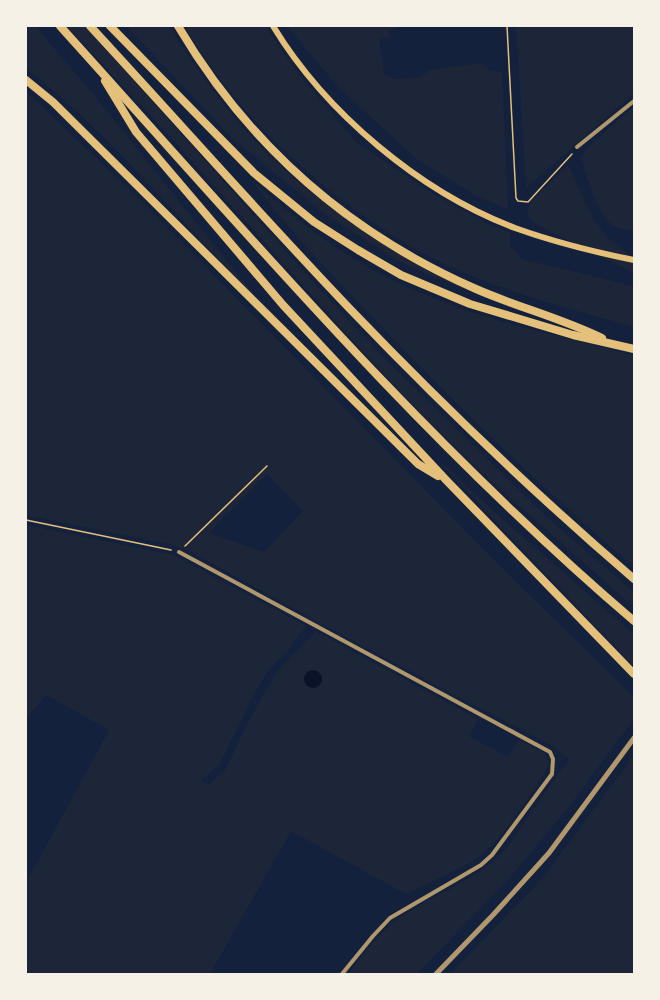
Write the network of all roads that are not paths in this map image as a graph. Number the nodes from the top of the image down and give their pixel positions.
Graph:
1 (60, 26) edge
2 (90, 26) edge
3 (110, 26) edge
4 (178, 26) edge
5 (273, 26) edge
6 (94, 64) junction
7 (26, 80) edge
8 (634, 101) edge
9 (577, 147) road end
10 (634, 260) edge
11 (614, 344) junction
12 (634, 350) edge
13 (447, 481) junction
14 (179, 552) road end
15 (634, 579) edge
16 (634, 621) edge
17 (634, 674) edge
18 (634, 738) edge
19 (342, 975) edge
20 (436, 975) edge

1 - 6 highway
2 - 15 highway
3 - 11 highway
4 - 11 highway
5 - 10 main road
6 - 13 highway
6 - 16 highway
7 - 13 highway
8 - 9 street
11 - 12 highway
13 - 17 highway
14 - 19 street
18 - 20 street

